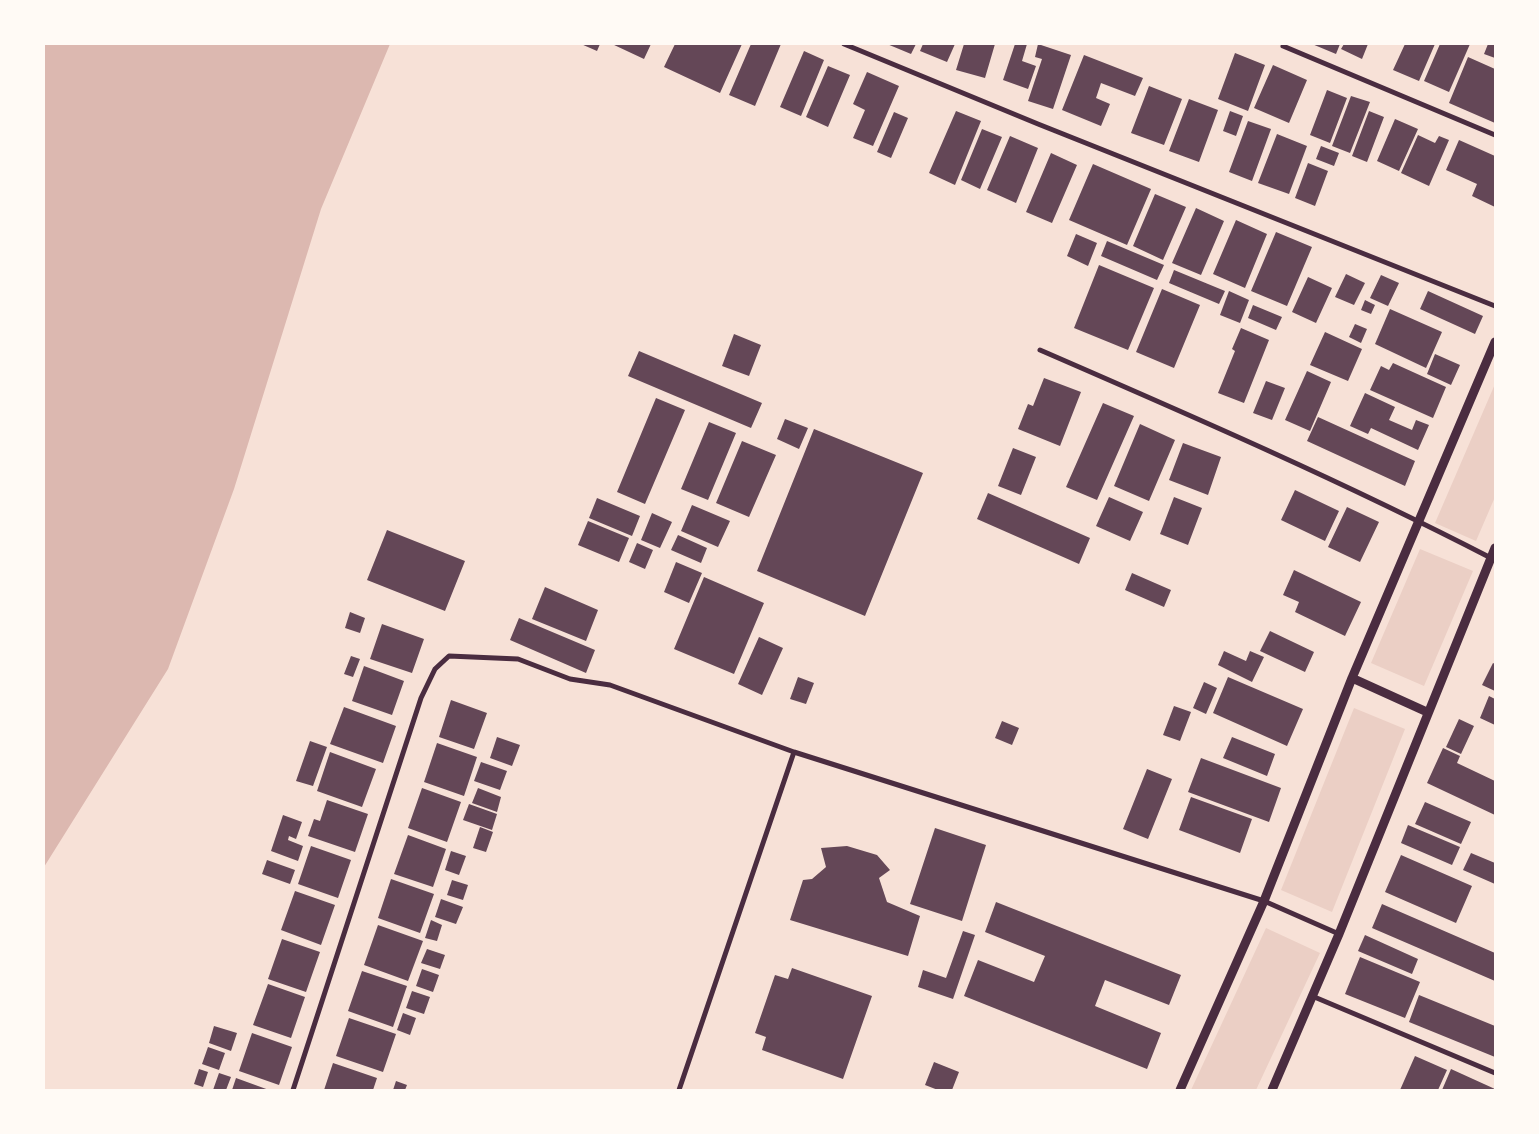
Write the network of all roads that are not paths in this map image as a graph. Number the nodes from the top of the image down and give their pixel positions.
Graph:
1 (844, 44) edge
2 (1283, 45) edge
3 (1495, 135) edge
4 (1495, 306) edge
5 (1495, 342) edge
6 (1040, 350) dead end
7 (1419, 521) junction
8 (1495, 548) edge
9 (1491, 558) junction
10 (1352, 678) junction
11 (1427, 712) junction
12 (794, 752) junction
13 (1264, 901) junction
14 (1339, 934) junction
15 (1312, 996) junction
16 (1495, 1073) edge
17 (293, 1090) edge
18 (679, 1090) edge
19 (1180, 1090) edge
20 (1272, 1090) edge

1 - 4 street
2 - 3 street
5 - 7 street
6 - 7 street
7 - 9 street
7 - 10 street
8 - 9 street
9 - 11 street
10 - 11 street
10 - 13 street
11 - 14 street
12 - 13 street
12 - 17 street
12 - 18 street
13 - 14 street
13 - 19 street
14 - 15 street
15 - 16 street
15 - 20 street

